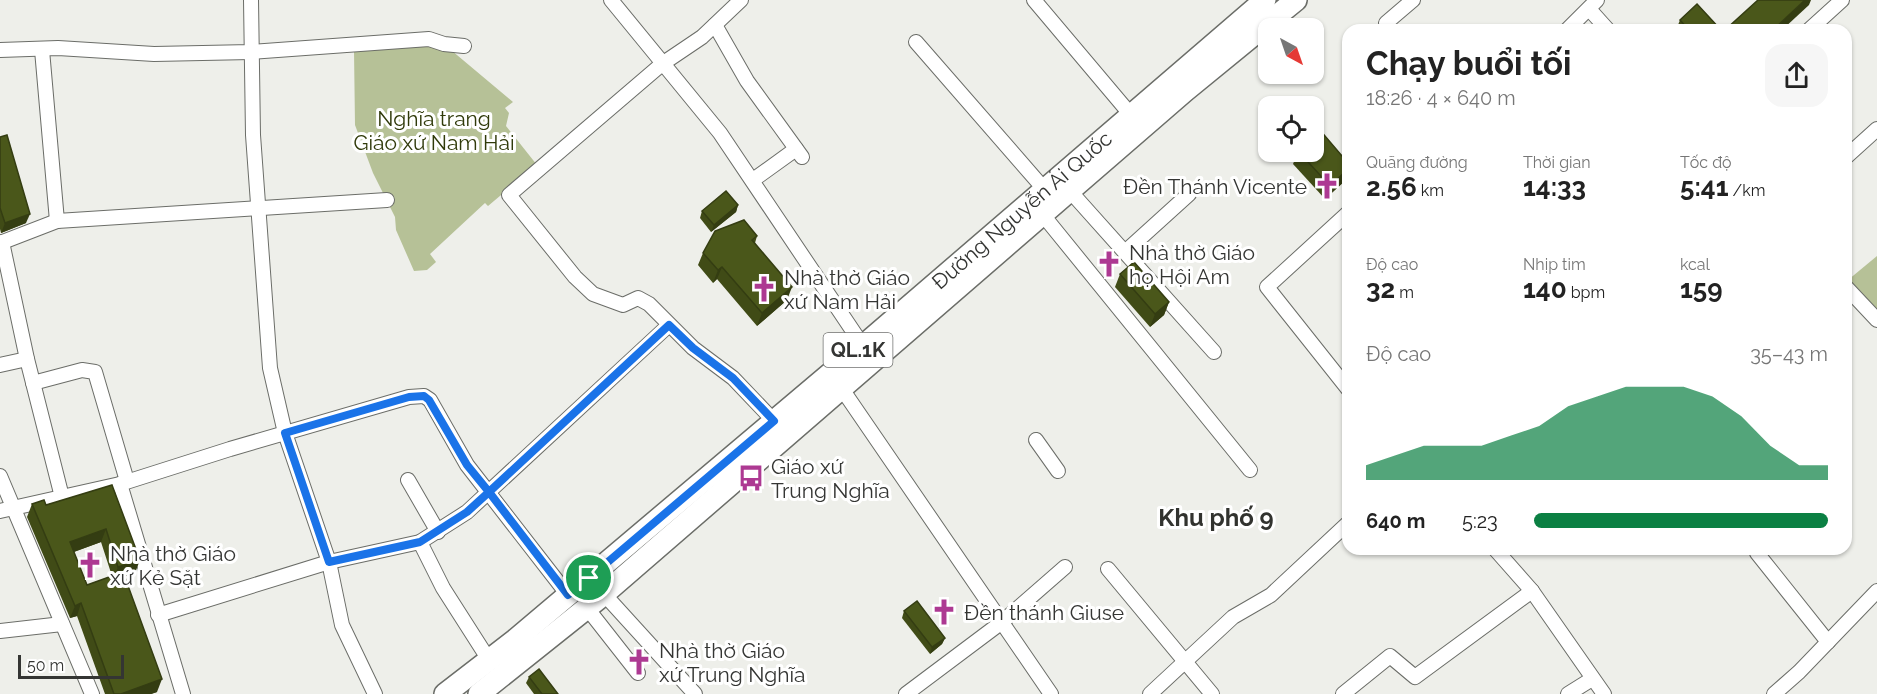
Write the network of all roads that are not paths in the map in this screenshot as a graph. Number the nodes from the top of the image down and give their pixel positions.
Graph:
1 (250, 0) edge
2 (611, 0) edge
3 (741, 0) edge
4 (1034, 0) edge
5 (1265, 0) edge
6 (1296, 0) edge
7 (1413, 0) edge
8 (1842, 0) edge
9 (1594, 5) edge
10 (1386, 23) dead end
11 (1573, 24) edge
12 (1605, 24) edge
13 (1816, 24) edge
14 (716, 25) junction
15 (916, 42) dead end
16 (464, 46) dead end
17 (0, 50) edge
18 (42, 50) junction
19 (251, 52) junction
20 (662, 64) junction
21 (1131, 115) junction
22 (1877, 129) edge
23 (1852, 152) edge
24 (753, 180) junction
25 (1045, 190) junction
26 (1071, 191) junction
27 (1189, 194) dead end
28 (387, 200) dead end
29 (258, 208) junction
30 (1043, 215) junction
31 (1342, 219) edge
32 (57, 221) junction
33 (1, 242) edge
34 (1125, 252) junction
35 (1852, 298) edge
36 (1877, 320) edge
37 (669, 325) junction
38 (863, 346) junction
39 (1214, 352) dead end
40 (27, 359) junction
41 (0, 365) edge
42 (1342, 382) edge
43 (33, 383) junction
44 (842, 389) junction
45 (774, 421) junction
46 (285, 433) junction
47 (1036, 440) dead end
48 (1058, 471) dead end
49 (1250, 471) dead end
50 (0, 476) edge
51 (408, 480) dead end
52 (123, 483) junction
53 (489, 492) junction
54 (62, 496) junction
55 (6, 510) edge
56 (1342, 530) edge
57 (438, 532) junction
58 (420, 542) junction
59 (1500, 555) edge
60 (1759, 555) edge
61 (329, 562) junction
62 (1065, 567) dead end
63 (1108, 569) dead end
64 (589, 578) junction
65 (1532, 591) junction
66 (1877, 591) edge
67 (604, 594) junction
68 (568, 595) junction
69 (587, 608) junction
70 (158, 615) junction
71 (1002, 622) junction
72 (62, 624) junction
73 (0, 631) edge
74 (1828, 642) junction
75 (489, 660) junction
76 (1186, 661) junction
77 (638, 673) dead end
78 (1592, 679) junction
79 (92, 694) edge
80 (183, 694) edge
81 (375, 694) edge
82 (445, 694) edge
83 (479, 694) edge
84 (695, 694) edge
85 (906, 694) edge
86 (1051, 694) edge
87 (1150, 694) edge
88 (1212, 694) edge
89 (1343, 694) edge
90 (1568, 694) edge
91 (1604, 694) edge
92 (1774, 694) edge

1 - 19 street
2 - 20 street
3 - 14 street
4 - 21 street
5 - 21 main road, Đường Nguyễn Ái Quốc / QL.1K
6 - 26 main road, Đường Nguyễn Ái Quốc / QL.1K
7 - 10 street
8 - 13 street
9 - 11 street
9 - 12 street
14 - 20 street
14 - 24 street
15 - 25 street
16 - 19 street
17 - 18 street
18 - 19 street
18 - 32 street
19 - 29 street
20 - 24 street
20 - 37 street
21 - 25 main road, Đường Nguyễn Ái Quốc / QL.1K
22 - 23 street
24 - 38 street
25 - 38 main road, Đường Nguyễn Ái Quốc / QL.1K
26 - 30 main road, Đường Nguyễn Ái Quốc / QL.1K
26 - 34 street
27 - 34 street
28 - 29 street
29 - 32 street
29 - 46 street
30 - 44 main road, Đường Nguyễn Ái Quốc / QL.1K
30 - 49 street
31 - 42 street
32 - 33 street
33 - 40 street
34 - 39 street
35 - 36 street
37 - 45 street
37 - 53 street
38 - 45 main road, Đường Nguyễn Ái Quốc / QL.1K
40 - 41 street
40 - 43 street
43 - 52 street
43 - 54 street
44 - 67 main road, Đường Nguyễn Ái Quốc / QL.1K
44 - 71 street
45 - 64 main road, Đường Nguyễn Ái Quốc / QL.1K
46 - 52 street
46 - 53 street
46 - 61 street
47 - 48 street
50 - 55 street
51 - 57 street
52 - 54 street
52 - 70 street
53 - 57 street
53 - 68 street
54 - 55 street
55 - 72 street
56 - 76 street
57 - 58 street
58 - 61 street
58 - 75 street
59 - 65 street
60 - 74 street
61 - 70 street
61 - 81 street
62 - 71 street
63 - 76 street
64 - 67 main road
64 - 68 main road, Đường Nguyễn Ái Quốc / QL.1K
65 - 78 street
65 - 89 street
66 - 74 street
67 - 69 main road, Đường Nguyễn Ái Quốc / QL.1K
67 - 84 street
68 - 75 main road, Đường Nguyễn Ái Quốc / QL.1K
69 - 77 street
69 - 83 main road, Đường Nguyễn Ái Quốc / QL.1K
70 - 80 street
71 - 85 street
71 - 86 street
72 - 73 street
72 - 79 street
74 - 92 street
75 - 82 main road, Đường Nguyễn Ái Quốc / QL.1K
76 - 87 street
76 - 88 street
78 - 90 street
78 - 91 street

